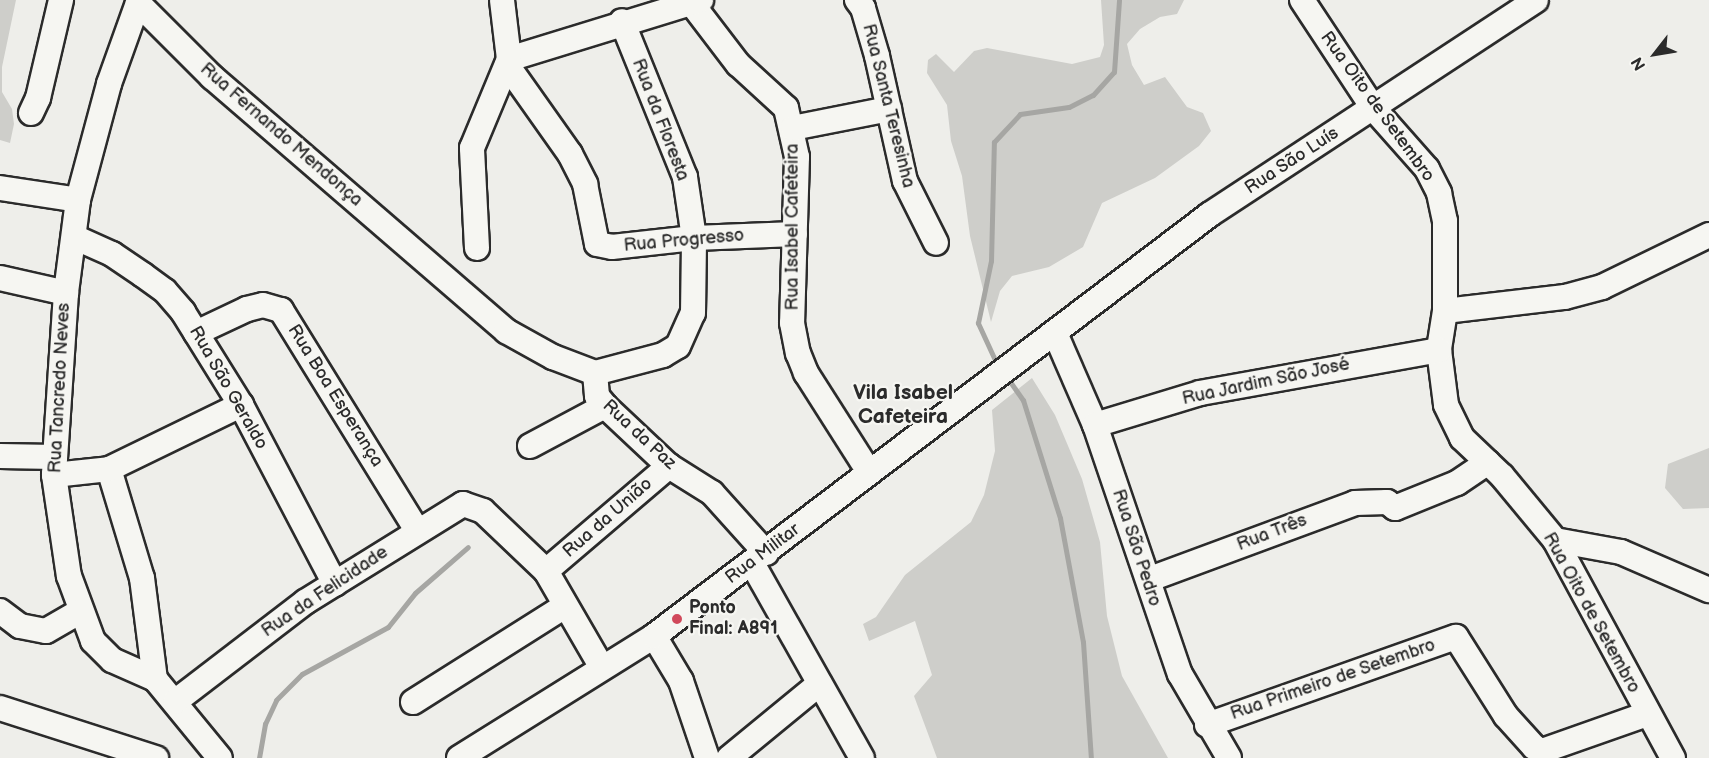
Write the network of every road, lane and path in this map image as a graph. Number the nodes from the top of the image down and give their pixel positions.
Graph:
1 (61, 0) edge
2 (502, 0) edge
3 (857, 0) edge
4 (1302, 0) edge
5 (1536, 0) edge
6 (138, 1) edge
7 (693, 1) edge
8 (622, 21) junction
9 (508, 62) junction
10 (889, 109) junction
11 (1374, 109) junction
12 (31, 113) dead end
13 (793, 128) junction
14 (0, 188) edge
15 (78, 200) junction
16 (795, 234) junction
17 (74, 237) junction
18 (694, 238) junction
19 (1707, 240) edge
20 (936, 243) dead end
21 (477, 248) dead end
22 (0, 278) edge
23 (66, 293) junction
24 (1445, 311) junction
25 (196, 333) junction
26 (1055, 333) junction
27 (1439, 350) junction
28 (595, 373) junction
29 (241, 405) junction
30 (605, 406) junction
31 (1095, 425) junction
32 (530, 446) dead end
33 (0, 456) edge
34 (1488, 462) junction
35 (669, 465) junction
36 (54, 466) junction
37 (109, 469) junction
38 (869, 472) junction
39 (417, 530) junction
40 (1555, 540) junction
41 (759, 558) junction
42 (546, 572) junction
43 (1150, 579) junction
44 (335, 584) junction
45 (1709, 590) edge
46 (565, 606) junction
47 (0, 610) edge
48 (79, 612) junction
49 (654, 636) junction
50 (601, 666) junction
51 (155, 679) junction
52 (819, 684) junction
53 (176, 701) junction
54 (413, 702) dead end
55 (0, 708) edge
56 (1647, 714) junction
57 (1207, 725) junction
58 (487, 750) edge
59 (156, 758) edge
60 (220, 758) edge
61 (459, 758) edge
62 (707, 758) edge
63 (729, 758) edge
64 (862, 758) edge
65 (1229, 758) edge
66 (1673, 758) edge

1 - 12 street
2 - 9 street
3 - 10 street, Rua Santa Teresinha
4 - 11 street, Rua Oito de Setembro
5 - 11 street, Rua São Luís
6 - 15 street, Rua Tancredo Neves
6 - 28 street, Rua Fernando Mendonça
7 - 8 street
7 - 13 street, Rua Isabel Cafeteira
8 - 9 street
8 - 18 street, Rua da Floresta
9 - 18 street, Rua Progresso
9 - 21 street
10 - 13 street
10 - 20 street, Rua Santa Teresinha
11 - 24 street, Rua Oito de Setembro
11 - 26 street, Rua São Luís
13 - 16 street, Rua Isabel Cafeteira
14 - 15 street
15 - 17 street, Rua Tancredo Neves
16 - 18 street, Rua Progresso
16 - 38 street, Rua Isabel Cafeteira
17 - 23 street, Rua Tancredo Neves
17 - 25 street, Rua São Geraldo
18 - 28 street, Rua da Floresta
19 - 24 street
22 - 23 street
23 - 36 street, Rua Tancredo Neves
24 - 27 street, Rua Oito de Setembro
25 - 29 street, Rua São Geraldo
25 - 39 street, Rua Boa Esperança
26 - 31 street, Rua São Pedro
26 - 38 street, Rua Militar
27 - 31 street, Rua Jardim São José
27 - 34 street, Rua Oito de Setembro
28 - 30 street, Rua da Paz
29 - 37 street
29 - 44 street, Rua São Geraldo
30 - 32 street
30 - 35 street, Rua da Paz
31 - 43 street, Rua São Pedro
33 - 36 street
34 - 40 street, Rua Oito de Setembro
34 - 43 street, Rua Três
35 - 41 street, Rua da Paz
35 - 42 street, Rua da União
36 - 37 street
36 - 48 street, Rua Tancredo Neves
37 - 51 street
38 - 41 street, Rua Militar
39 - 42 street, Rua da Felicidade
39 - 44 street, Rua da Felicidade
40 - 45 street
40 - 56 street, Rua Oito de Setembro
41 - 49 street, Rua Militar
41 - 52 street, Rua da Paz
42 - 46 street
43 - 57 street, Rua São Pedro
44 - 53 street, Rua da Felicidade
46 - 50 street
46 - 54 street
47 - 48 street
48 - 51 street, Rua Tancredo Neves
49 - 50 street, Rua Militar
49 - 62 street
50 - 58 street, Rua Militar
51 - 53 street, Rua Tancredo Neves
52 - 63 street
52 - 64 street, Rua da Paz
53 - 60 street, Rua Tancredo Neves
55 - 59 street
56 - 57 street, Rua Primeiro de Setembro
56 - 66 street, Rua Oito de Setembro
57 - 65 street, Rua São Pedro
58 - 61 street, Rua Militar

